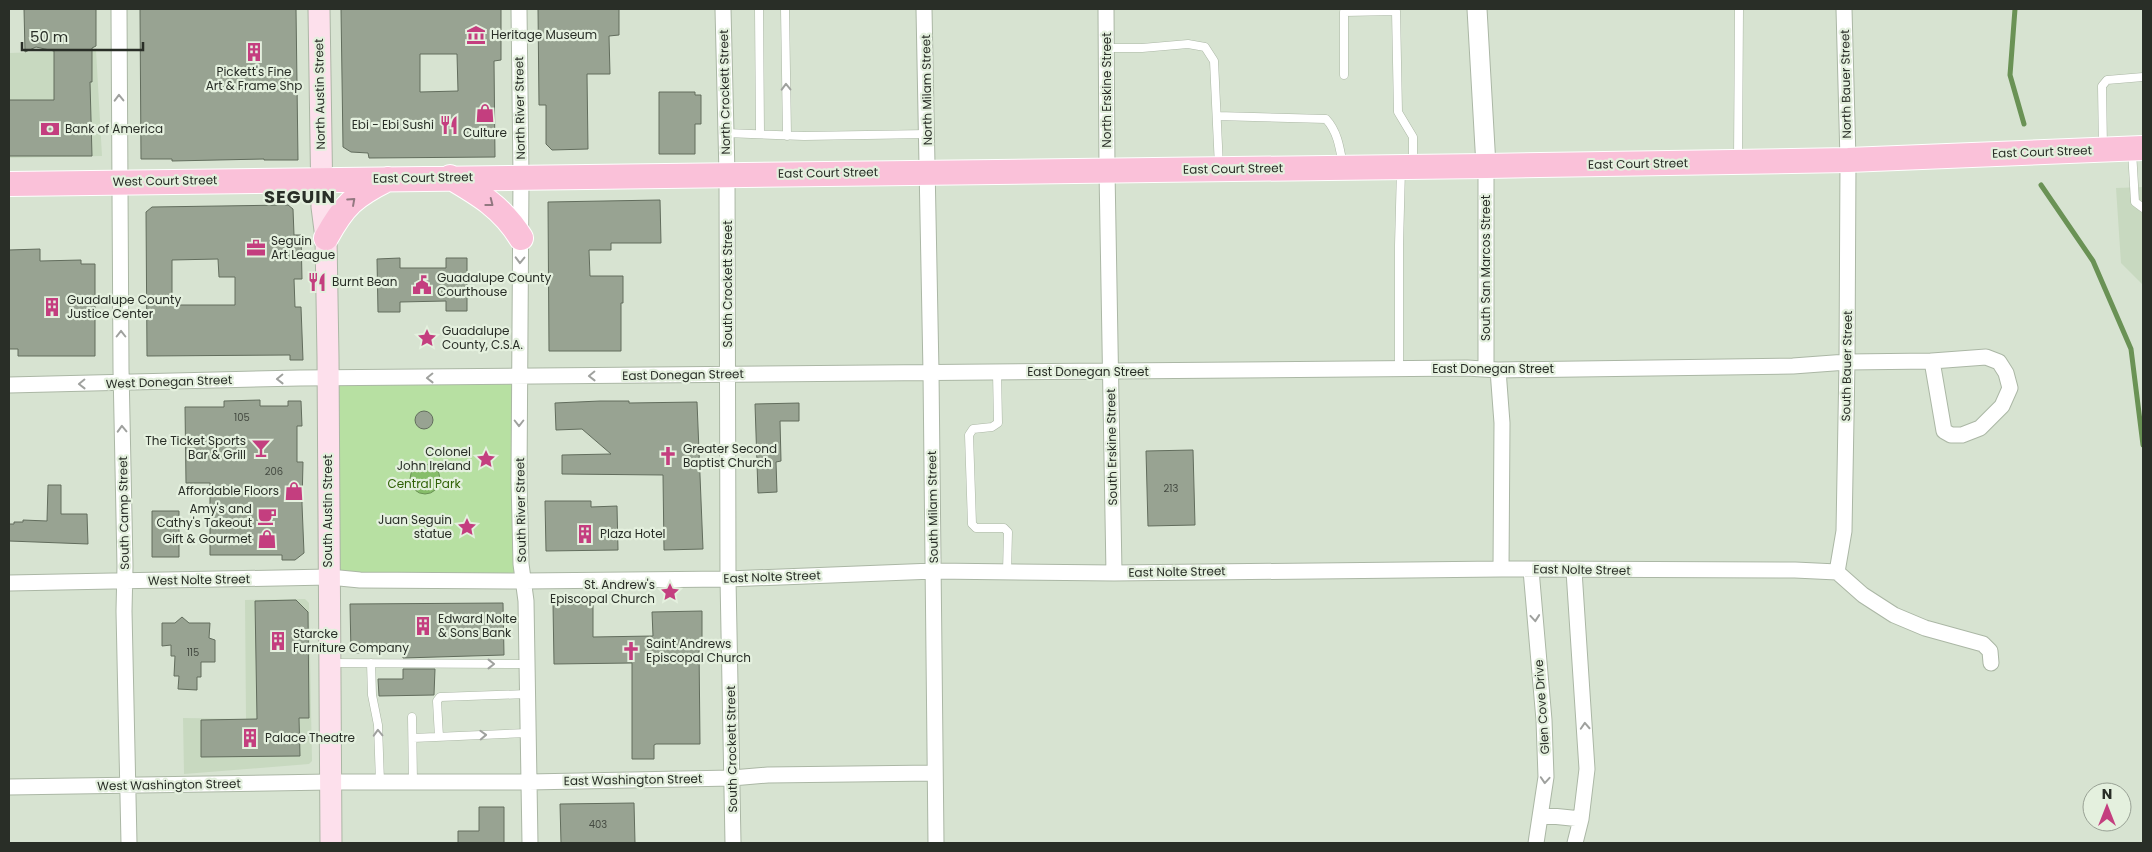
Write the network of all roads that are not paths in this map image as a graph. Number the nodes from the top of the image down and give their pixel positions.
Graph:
1 (118, 9) edge
2 (319, 9) edge
3 (519, 9) edge
4 (723, 9) edge
5 (759, 9) edge
6 (785, 9) edge
7 (924, 9) edge
8 (1106, 9) edge
9 (1477, 9) edge
10 (1739, 9) edge
11 (1844, 9) edge
12 (1106, 48) junction
13 (1344, 75) dead end
14 (2143, 77) edge
15 (1217, 116) junction
16 (726, 133) junction
17 (760, 134) junction
18 (928, 134) junction
19 (787, 136) junction
20 (2137, 148) edge
21 (2103, 150) junction
22 (1848, 160) junction
23 (1738, 162) junction
24 (1486, 166) junction
25 (1407, 167) junction
26 (1343, 168) junction
27 (1219, 169) junction
28 (1107, 171) junction
29 (929, 172) junction
30 (727, 175) junction
31 (450, 177) junction
32 (521, 177) junction
33 (322, 178) junction
34 (390, 178) junction
35 (120, 182) junction
36 (9, 184) edge
37 (2143, 208) edge
38 (326, 238) junction
39 (520, 238) junction
40 (1932, 361) junction
41 (1847, 362) junction
42 (1399, 369) junction
43 (1492, 370) junction
44 (932, 372) junction
45 (997, 372) junction
46 (1111, 373) junction
47 (728, 374) junction
48 (519, 376) junction
49 (328, 379) junction
50 (121, 383) junction
51 (9, 385) edge
52 (1500, 569) junction
53 (1531, 570) junction
54 (934, 571) junction
55 (1574, 571) junction
56 (1006, 572) junction
57 (1837, 572) junction
58 (1114, 573) junction
59 (329, 577) junction
60 (728, 579) junction
61 (524, 581) junction
62 (124, 582) junction
63 (9, 583) edge
64 (329, 663) junction
65 (371, 663) junction
66 (1992, 663) dead end
67 (528, 664) junction
68 (528, 694) junction
69 (412, 717) dead end
70 (528, 733) junction
71 (439, 737) junction
72 (413, 738) junction
73 (935, 773) junction
74 (732, 778) junction
75 (330, 782) junction
76 (380, 782) junction
77 (413, 782) junction
78 (529, 782) junction
79 (128, 786) junction
80 (9, 787) edge
81 (1542, 815) junction
82 (1581, 819) junction
83 (129, 843) edge
84 (331, 843) edge
85 (530, 843) edge
86 (734, 843) edge
87 (936, 843) edge
88 (1536, 843) edge
89 (1575, 843) edge

35 -> 1 street, South Camp Street
2 - 33 main road, North Austin Street
3 - 32 street, North River Street
4 - 16 street, North Crockett Street
5 - 17 lane
19 -> 6 lane
7 - 18 street, North Milam Street
8 - 12 street, North Erskine Street
9 - 24 street
10 - 23 lane
11 - 22 street, North Bauer Street
12 - 15 lane
12 - 28 street, North Erskine Street
13 - 25 lane
14 - 21 lane
15 - 26 lane
15 - 27 lane
16 - 17 lane
16 - 30 street, North Crockett Street
17 - 19 lane
18 - 19 lane
18 - 29 street, North Milam Street
20 - 21 main road, East Court Street
20 - 37 lane
21 - 22 main road, East Court Street
22 - 23 main road, East Court Street
22 - 41 street, South Bauer Street
23 - 24 main road, East Court Street
24 - 25 main road, East Court Street
24 - 43 street, South San Marcos Street
25 - 26 main road, East Court Street
25 - 42 lane
26 - 27 main road, East Court Street
27 - 28 main road, East Court Street
28 - 29 main road, East Court Street
28 - 46 street, South Erskine Street
29 - 30 main road, East Court Street
29 - 44 street, South Milam Street
30 - 32 main road, East Court Street
30 - 47 street, South Crockett Street
31 - 32 main road, East Court Street
31 - 34 main road, East Court Street
31 -> 39 main road
32 - 39 street, South River Street
33 - 34 main road, East Court Street
33 - 35 main road, West Court Street
33 - 38 main road, South Austin Street
38 -> 34 main road
35 - 36 main road, West Court Street
50 -> 35 street, South Camp Street
38 - 49 main road, South Austin Street
39 -> 48 street, South River Street
40 - 40 street
40 - 41 street, East Donegan Street
41 - 43 street, East Donegan Street
41 - 57 street, South Bauer Street
42 - 43 street, East Donegan Street
42 - 46 street, East Donegan Street
43 - 52 street, South San Marcos Street
44 - 45 street, East Donegan Street
44 - 47 street, East Donegan Street
44 - 54 street, South Milam Street
45 - 46 street, East Donegan Street
45 - 56 lane
46 - 58 street, South Erskine Street
47 -> 48 street, East Donegan Street
47 - 60 street, South Crockett Street
48 -> 49 street, East Donegan Street
48 -> 61 street, South River Street
49 -> 50 street, West Donegan Street
49 - 59 main road, South Austin Street
50 -> 51 street, West Donegan Street
62 -> 50 street, South Camp Street
52 - 53 street, East Nolte Street
52 - 58 street, East Nolte Street
53 - 55 street, East Nolte Street
53 -> 81 street, Glen Cove Drive
54 - 56 street, East Nolte Street
54 - 60 street, East Nolte Street
54 - 73 street, South Milam Street
55 - 57 street, East Nolte Street
82 -> 55 street
56 - 58 street, East Nolte Street
57 - 66 street
59 - 61 street, East Nolte Street
59 - 62 street, West Nolte Street
59 - 64 main road, South Austin Street
60 - 61 street, East Nolte Street
60 - 74 street, South Crockett Street
61 - 67 street, South River Street
62 - 63 street, West Nolte Street
62 - 79 street, South Camp Street
64 - 65 lane
64 - 75 main road, South Austin Street
65 -> 67 lane
76 -> 65 lane
67 - 68 street, South River Street
68 - 70 street, South River Street
68 - 71 lane
69 - 72 lane
71 -> 70 lane
70 - 78 street, South River Street
71 - 72 lane
72 - 77 lane
73 - 74 street, East Washington Street
73 - 87 street, South Milam Street
74 - 78 street, East Washington Street
74 - 86 street, South Crockett Street
75 - 76 street, East Washington Street
75 - 79 street, West Washington Street
75 - 84 main road, South Austin Street
76 - 77 street, East Washington Street
77 - 78 street, East Washington Street
78 - 85 street, South River Street
79 - 80 street, West Washington Street
79 - 83 street, South Camp Street
81 - 82 street
81 - 88 street, Glen Cove Drive
82 - 89 street

